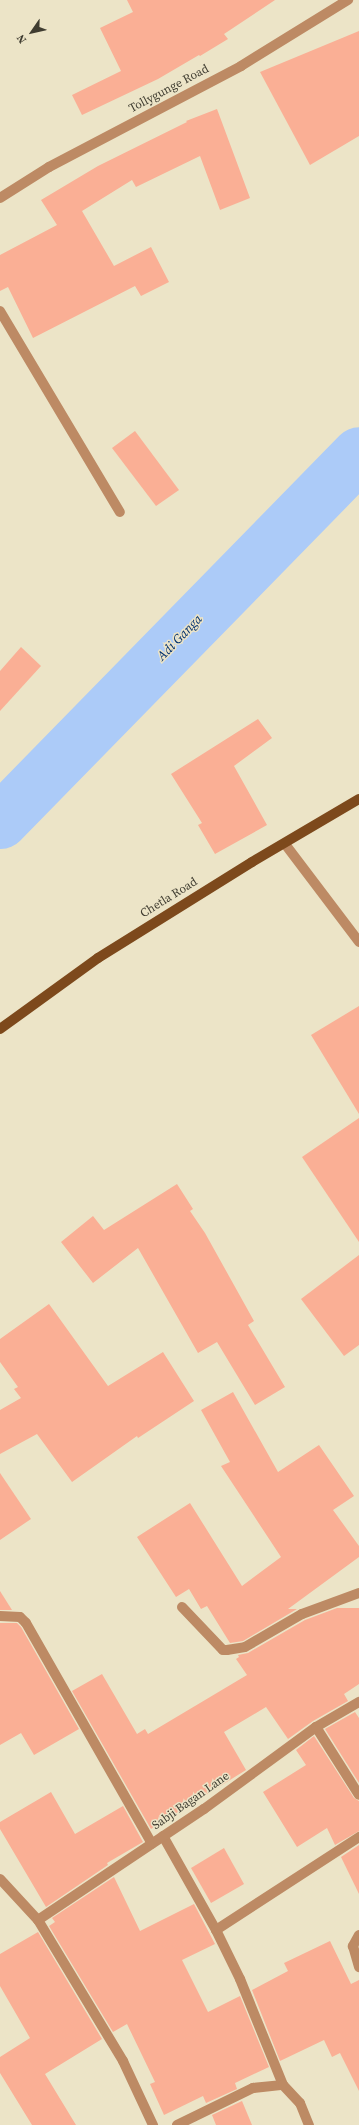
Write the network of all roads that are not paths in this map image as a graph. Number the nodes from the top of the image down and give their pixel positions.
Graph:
1 (348, 0) edge
2 (0, 198) edge
3 (0, 311) edge
4 (120, 512) dead end
5 (359, 799) edge
6 (285, 844) junction
7 (359, 942) edge
8 (0, 1029) edge
9 (359, 1593) edge
10 (182, 1607) dead end
11 (0, 1616) edge
12 (359, 1702) edge
13 (316, 1727) junction
14 (359, 1795) edge
15 (163, 1836) junction
16 (359, 1838) edge
17 (152, 1844) junction
18 (0, 1879) edge
19 (38, 1920) junction
20 (216, 1930) junction
21 (359, 1935) edge
22 (359, 1967) edge
23 (283, 2085) junction
24 (154, 2125) edge
25 (177, 2125) edge
26 (309, 2125) edge

1 - 2 street, Tollygunge Road
3 - 4 street
5 - 6 main road, Chetla Road
6 - 7 street
6 - 8 main road, Chetla Road
9 - 10 street
11 - 17 street
12 - 13 street, Sabji Bagan Lane
13 - 14 street
13 - 15 street, Sabji Bagan Lane
15 - 17 street, Sabji Bagan Lane
15 - 20 street
16 - 20 street
17 - 19 street, Sabji Bagan Lane
18 - 19 street
19 - 24 street
20 - 23 street
21 - 22 street
23 - 25 street
23 - 26 street

